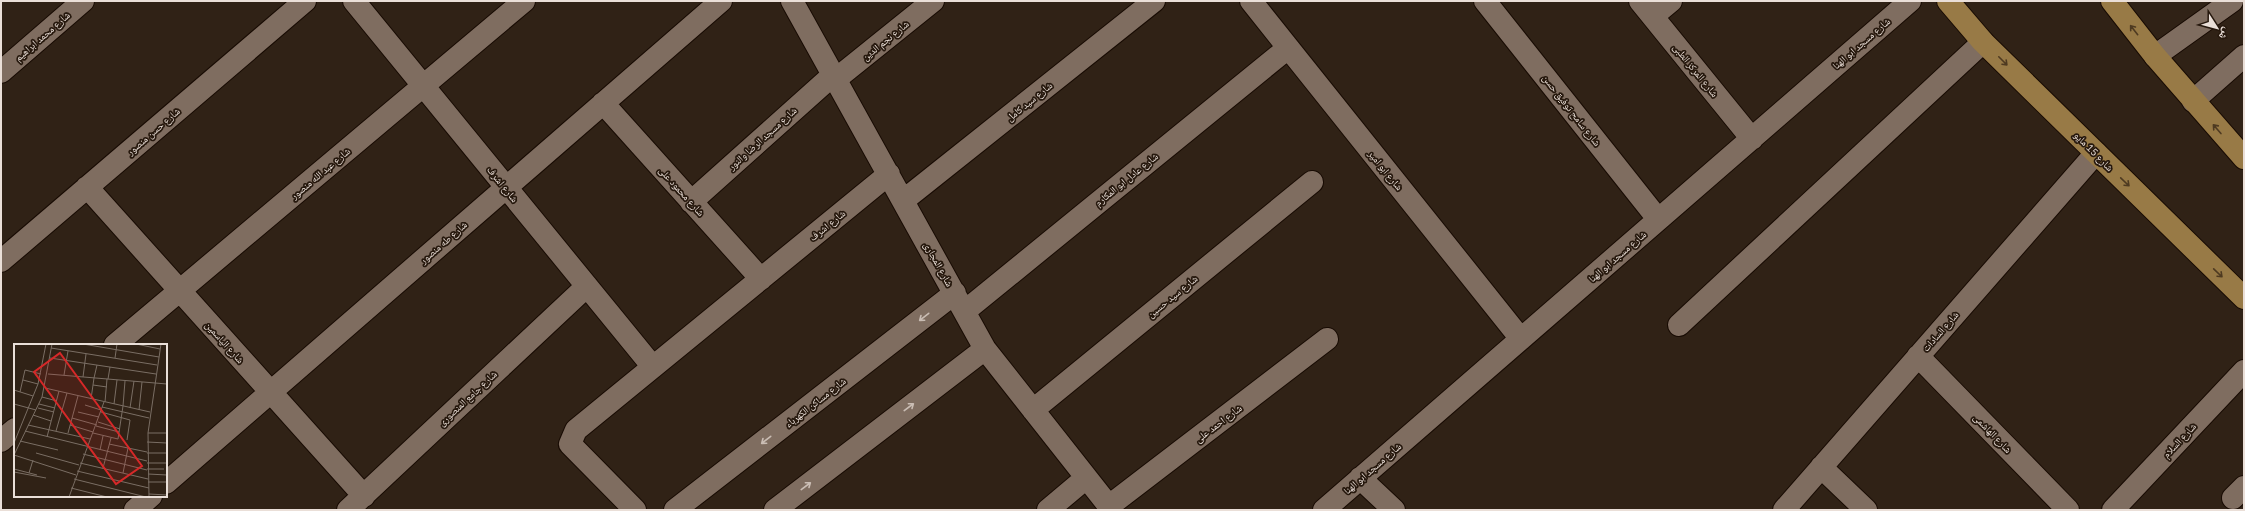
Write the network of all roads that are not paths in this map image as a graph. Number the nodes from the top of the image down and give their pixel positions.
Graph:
1 (83, 1) edge
2 (305, 1) edge
3 (354, 1) edge
4 (524, 1) edge
5 (721, 1) edge
6 (792, 1) edge
7 (933, 1) edge
8 (1154, 1) edge
9 (1252, 1) edge
10 (1485, 1) edge
11 (1671, 1) edge
12 (1910, 1) edge
13 (1948, 1) edge
14 (2112, 1) edge
15 (2232, 1) edge
16 (1646, 9) edge
17 (1983, 42) junction
18 (1288, 48) junction
19 (2155, 56) junction
20 (2244, 56) edge
21 (1, 72) edge
22 (835, 77) junction
23 (423, 86) junction
24 (2193, 101) junction
25 (602, 103) junction
26 (1752, 138) junction
27 (2096, 153) junction
28 (2244, 158) edge
29 (889, 174) junction
30 (1312, 182) dead end
31 (87, 187) junction
32 (506, 187) junction
33 (904, 200) junction
34 (691, 202) junction
35 (1658, 219) junction
36 (1, 261) edge
37 (761, 279) junction
38 (587, 286) junction
39 (180, 291) junction
40 (2244, 298) edge
41 (960, 302) junction
42 (1679, 325) dead end
43 (1327, 339) dead end
44 (1521, 339) junction
45 (116, 344) edge
46 (985, 349) junction
47 (1918, 356) junction
48 (653, 367) junction
49 (2244, 371) edge
50 (270, 392) junction
51 (1033, 410) junction
52 (14, 430) edge
53 (1, 441) edge
54 (1821, 467) junction
55 (1086, 478) junction
56 (1360, 478) junction
57 (167, 482) edge
58 (150, 497) edge
59 (356, 503) edge
60 (1110, 508) edge
61 (135, 510) edge
62 (635, 510) edge
63 (675, 510) edge
64 (775, 510) edge
65 (1048, 510) edge
66 (1324, 510) edge
67 (1394, 510) edge
68 (1784, 510) edge
69 (1866, 510) edge
70 (2068, 510) edge
71 (2113, 510) edge

1 - 21 street, شارع محمد ابراهيم
2 - 31 street, شارع حسن منصور
3 - 23 street, شارع اشرف
4 - 23 street, شارع عبد الله منصور
5 - 25 street, شارع طه منصور
6 - 22 street, شارع المجارى
7 - 22 street, شارع نجم الدين
8 - 33 street, شارع سيد كامل
9 - 18 street, شارع ابو امير
10 - 35 street, شارع سامح توفيق حسن
11 - 16 street
12 - 26 street, شارع مسجد ابو الهنا
13 - 17 main road, شارع 15 مايو
19 -> 14 main road
15 - 19 street
16 - 26 street, شارع المركز الطبى
17 -> 27 main road, شارع 15 مايو
17 - 42 street
18 - 41 street, شارع عادل ابو المكارم
18 - 44 street, شارع ابو امير
19 - 24 main road
20 - 24 street
22 - 29 street, شارع المجارى
22 - 34 street, شارع مسجد الرضا والنور
23 - 32 street, شارع اشرف
23 - 39 street, شارع عبد الله منصور
28 -> 24 main road
25 - 32 street, شارع طه منصور
25 - 34 street, شارع محمود على
26 - 35 street, شارع مسجد ابو الهنا
27 -> 40 main road, شارع 15 مايو
27 - 47 street, شارع السادات
29 - 33 street, شارع المجارى
29 - 37 street, شارع اشرف
30 - 51 street, شارع سيد حسين
31 - 36 street, شارع حسن منصور
31 - 39 street, شارع الياسمين
32 - 38 street, شارع اشرف
32 - 50 street, شارع طه منصور
33 - 41 street, شارع المجارى
34 - 37 street, شارع محمود على
35 - 44 street, شارع مسجد ابو الهنا
37 - 48 street, شارع اشرف
38 - 48 street, شارع اشرف
38 - 59 street, شارع جامع المنصورى
39 - 45 street, شارع عبد الله منصور
39 - 50 street, شارع الياسمين
41 - 46 street, شارع المجارى
41 -> 63 street, شارع مساكن الكهرباء
43 - 60 street, شارع احمد على
44 - 56 street, شارع مسجد ابو الهنا
46 - 51 street, شارع المجارى
64 -> 46 street
47 - 54 street, شارع السادات
47 - 70 street, شارع الهاشمى
48 - 62 street, شارع اشرف
49 - 71 street, شارع السلام
50 - 57 street, شارع طه منصور
50 - 59 street, شارع الياسمين
51 - 55 street, شارع المجارى
52 - 53 street
54 - 68 street, شارع السادات
54 - 69 street
55 - 60 street, شارع المجارى
55 - 65 street
56 - 66 street, شارع مسجد ابو الهنا
56 - 67 street
58 - 61 street

